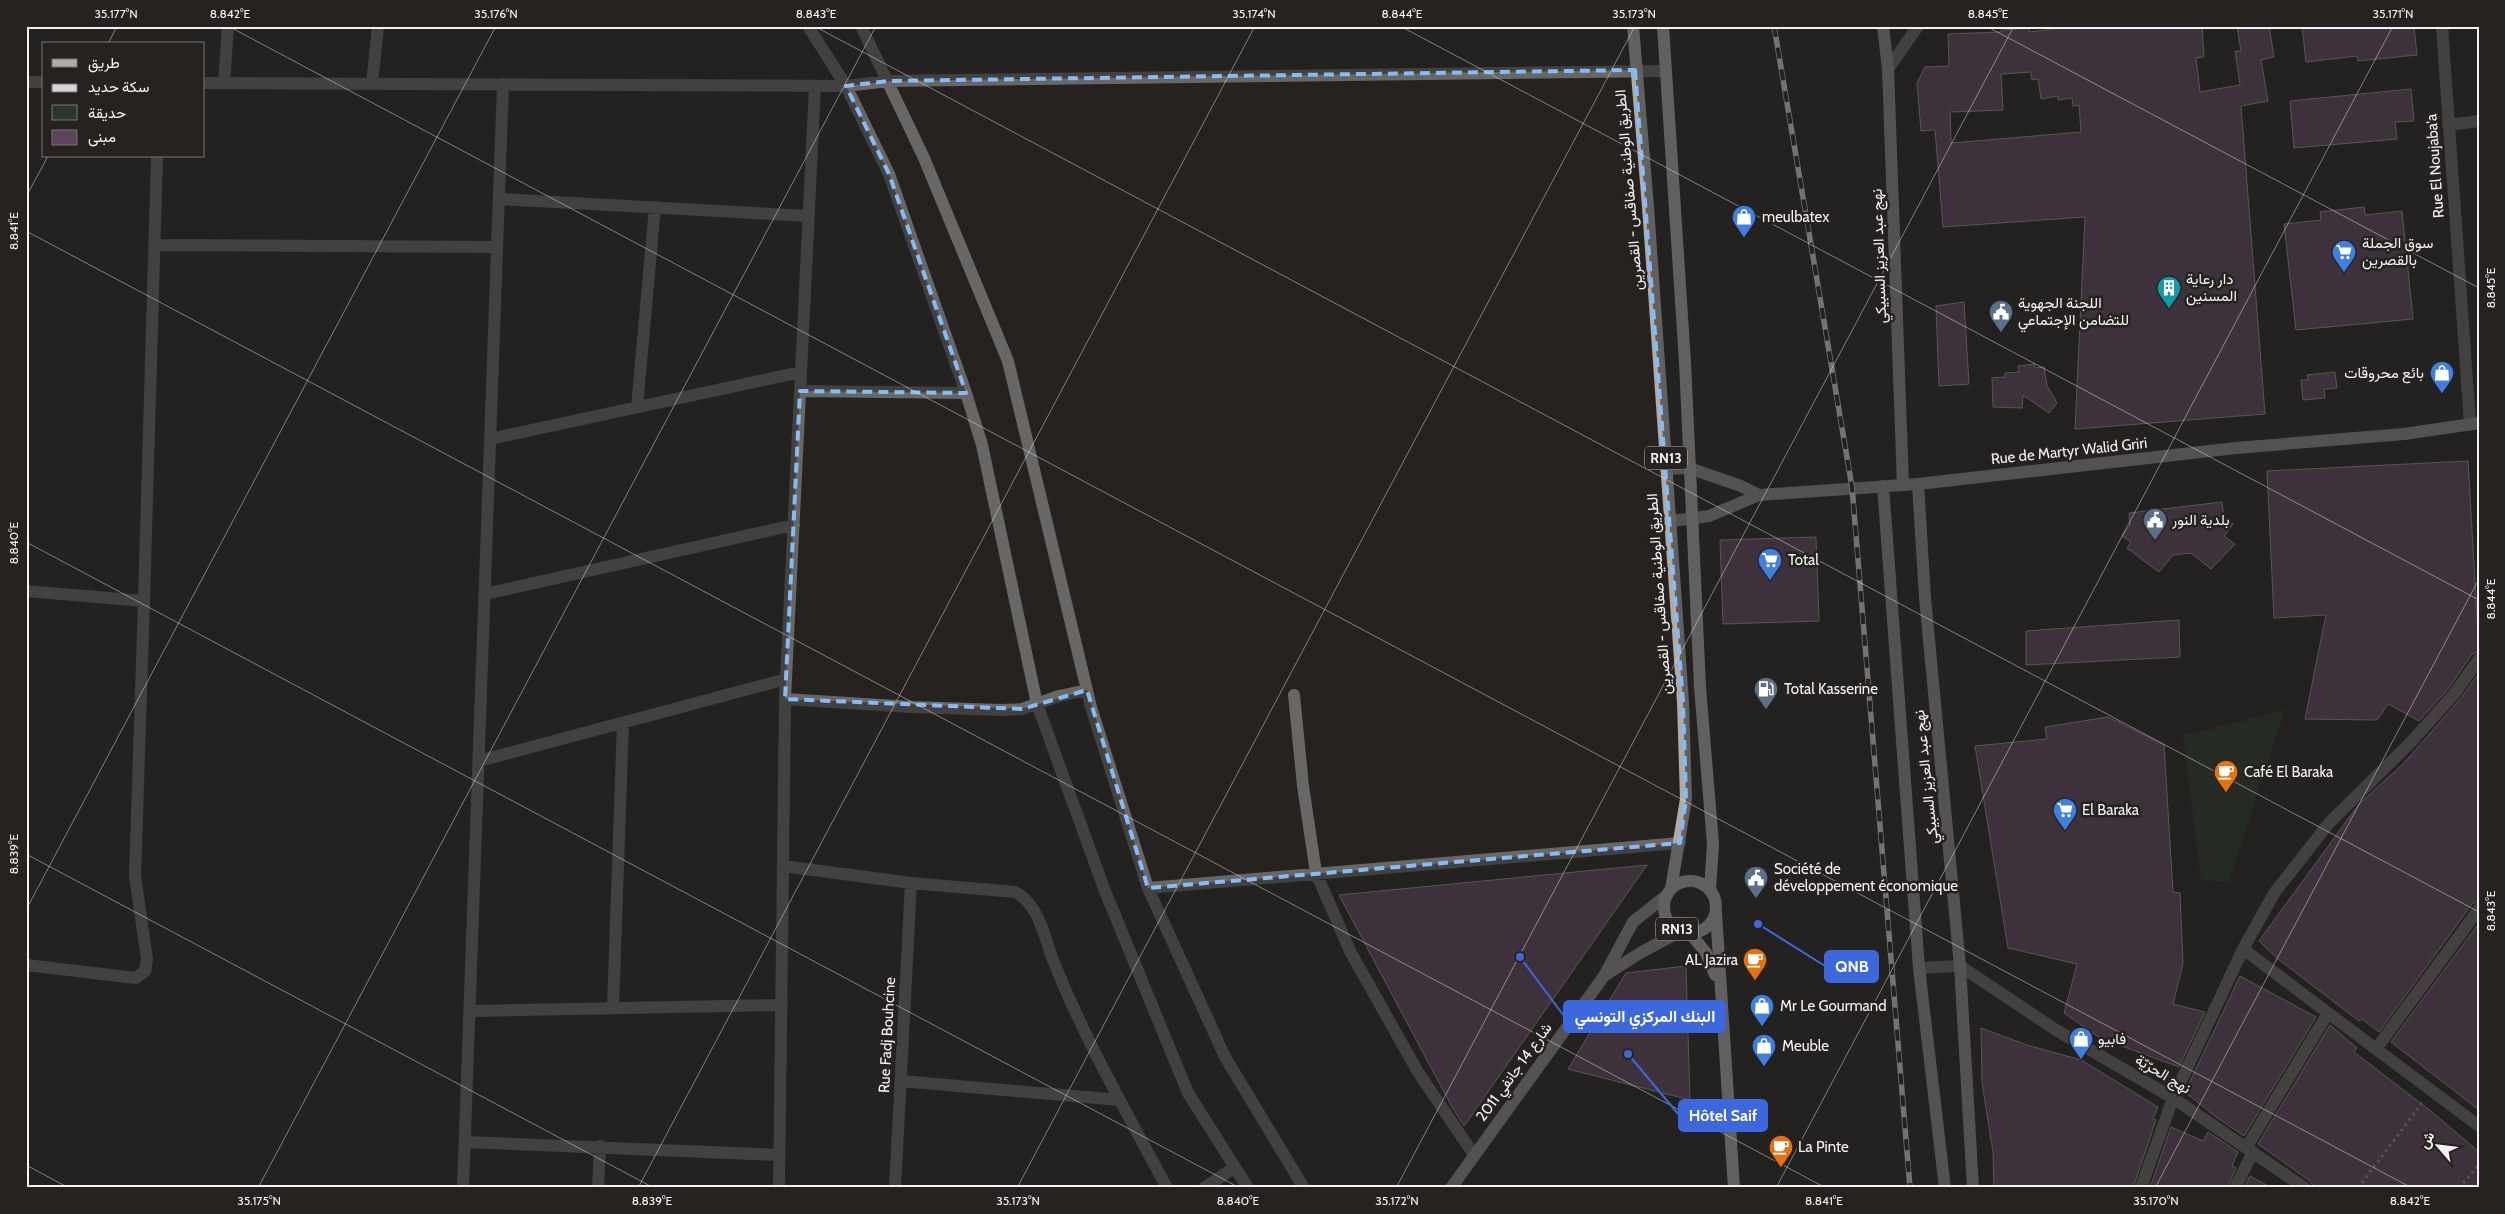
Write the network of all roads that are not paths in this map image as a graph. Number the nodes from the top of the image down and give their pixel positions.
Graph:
1 (228, 26) edge
2 (378, 26) edge
3 (808, 26) edge
4 (861, 26) edge
5 (1633, 26) edge
6 (1663, 26) edge
7 (1883, 26) edge
8 (1918, 26) edge
9 (2442, 26) edge
10 (1888, 69) junction
11 (1635, 70) junction
12 (1665, 71) junction
13 (889, 81) junction
14 (26, 82) edge
15 (42, 82) edge
16 (205, 83) edge
17 (224, 83) junction
18 (372, 84) junction
19 (503, 84) junction
20 (815, 86) junction
21 (846, 86) junction
22 (2479, 121) edge
23 (2448, 125) junction
24 (157, 158) edge
25 (499, 199) junction
26 (655, 208) junction
27 (809, 216) junction
28 (154, 245) junction
29 (497, 248) junction
30 (801, 372) junction
31 (800, 390) junction
32 (966, 393) junction
33 (637, 407) junction
34 (2474, 423) edge
35 (490, 439) junction
36 (1689, 468) junction
37 (1666, 469) junction
38 (1918, 484) junction
39 (1903, 485) junction
40 (1883, 486) junction
41 (1759, 495) junction
42 (1692, 520) junction
43 (1670, 521) junction
44 (794, 525) junction
45 (26, 591) edge
46 (485, 594) junction
47 (144, 601) junction
48 (2479, 659) edge
49 (786, 679) junction
50 (1087, 690) junction
51 (1294, 694) dead end
52 (785, 698) junction
53 (1037, 704) junction
54 (623, 723) junction
55 (479, 761) junction
56 (1680, 843) junction
57 (783, 866) junction
58 (1316, 874) junction
59 (910, 883) junction
60 (1148, 888) junction
61 (1710, 889) junction
62 (1669, 892) junction
63 (2479, 910) edge
64 (1716, 913) junction
65 (1685, 932) junction
66 (2242, 949) junction
67 (26, 966) edge
68 (1960, 966) junction
69 (1919, 968) junction
70 (1604, 976) junction
71 (1720, 991) junction
72 (782, 1005) junction
73 (613, 1007) junction
74 (470, 1011) junction
75 (2328, 1013) junction
76 (2376, 1049) junction
77 (900, 1081) junction
78 (2173, 1098) junction
79 (1119, 1100) junction
80 (2479, 1126) edge
81 (465, 1142) junction
82 (600, 1146) junction
83 (2250, 1150) junction
84 (779, 1154) junction
85 (1474, 1155) junction
86 (1235, 1167) junction
87 (463, 1188) edge
88 (598, 1188) edge
89 (779, 1188) edge
90 (895, 1188) edge
91 (1167, 1188) edge
92 (1204, 1188) edge
93 (1248, 1188) edge
94 (1304, 1188) edge
95 (1451, 1188) edge
96 (1734, 1188) edge
97 (1944, 1188) edge
98 (1973, 1188) edge
99 (2141, 1188) edge
100 (2235, 1188) edge
101 (2305, 1188) edge

1 - 17 street
2 - 18 street
3 - 21 street
4 - 13 street
5 - 11 main road, الطريق الوطنية صفاقس - القصرين / RN13
6 - 12 main road, RN13
7 - 10 street, نهج عبد العزيز السبيكي
8 - 10 street
9 - 23 street, Rue El Noujaba'a
10 - 39 street, نهج عبد العزيز السبيكي
11 - 12 street
11 - 13 street
11 - 37 main road, الطريق الوطنية صفاقس - القصرين / RN13
12 - 36 main road, RN13
13 - 21 street
13 - 50 street
14 - 15 street
16 - 17 street
17 - 18 street
18 - 19 street
19 - 20 street
19 - 25 street
20 - 21 street
20 - 27 street
21 - 32 street
22 - 23 street
23 - 34 street, Rue El Noujaba'a
24 - 28 street
25 - 26 street
25 - 29 street
26 - 27 street
26 - 33 street
27 - 30 street
28 - 29 street
28 - 47 street
29 - 35 street
30 - 31 street
30 - 33 street
31 - 32 street
31 - 44 street
32 - 53 street
33 - 35 street
34 - 38 street, Rue de Martyr Walid Griri
35 - 46 street
36 - 37 street, Rue de Martyr Walid Griri
36 - 41 street, Rue de Martyr Walid Griri
36 - 42 main road, RN13
37 - 43 main road, الطريق الوطنية صفاقس - القصرين / RN13
38 - 39 street, Rue de Martyr Walid Griri
38 - 68 street, نهج عبد العزيز السبيكي
39 - 40 street, Rue de Martyr Walid Griri
40 - 41 street, Rue de Martyr Walid Griri
40 - 69 street, نهج عبد العزيز السبيكي
41 - 42 street
42 - 43 street
42 - 61 main road, RN13
43 - 56 main road, الطريق الوطنية صفاقس - القصرين / RN13
44 - 46 street
44 - 49 street
45 - 47 street
46 - 55 street
47 - 67 street
48 - 66 street
49 - 52 street
49 - 54 street
50 - 53 street
50 - 60 street
51 - 58 street
52 - 53 street
52 - 57 street
53 - 86 street
54 - 55 street
54 - 73 street
55 - 74 street
56 - 58 street
56 - 62 main road, الطريق الوطنية صفاقس - القصرين / RN13
57 - 59 street
57 - 72 street
58 - 60 street
58 - 85 street
59 - 77 street, Rue Fadj Bouhcine
59 - 79 street
60 - 94 street
61 - 62 main road
61 - 64 main road, RN13
62 - 65 main road, RN13
62 - 70 street, شارع 14 جانفي 2011
63 - 76 street
64 - 65 main road, RN13
64 - 71 main road, RN13
65 - 70 street, شارع 14 جانفي 2011
65 - 71 main road, RN13
66 - 75 street
66 - 78 street
68 - 69 street
68 - 78 street, نهج الحرّيّة
68 - 98 street, نهج عبد العزيز السبيكي
69 - 97 street, نهج عبد العزيز السبيكي
70 - 85 street, شارع 14 جانفي 2011
71 - 96 main road, RN13
72 - 73 street
72 - 84 street
73 - 74 street
74 - 81 street
75 - 76 street
75 - 83 street
76 - 80 street
77 - 79 street
77 - 90 street, Rue Fadj Bouhcine
78 - 83 street, نهج الحرّيّة
78 - 99 street
79 - 91 street
81 - 82 street
81 - 87 street
82 - 84 street
82 - 88 street
83 - 100 street
83 - 101 street, نهج الحرّيّة
84 - 89 street
85 - 95 street, شارع 14 جانفي 2011
86 - 92 street
86 - 93 street

